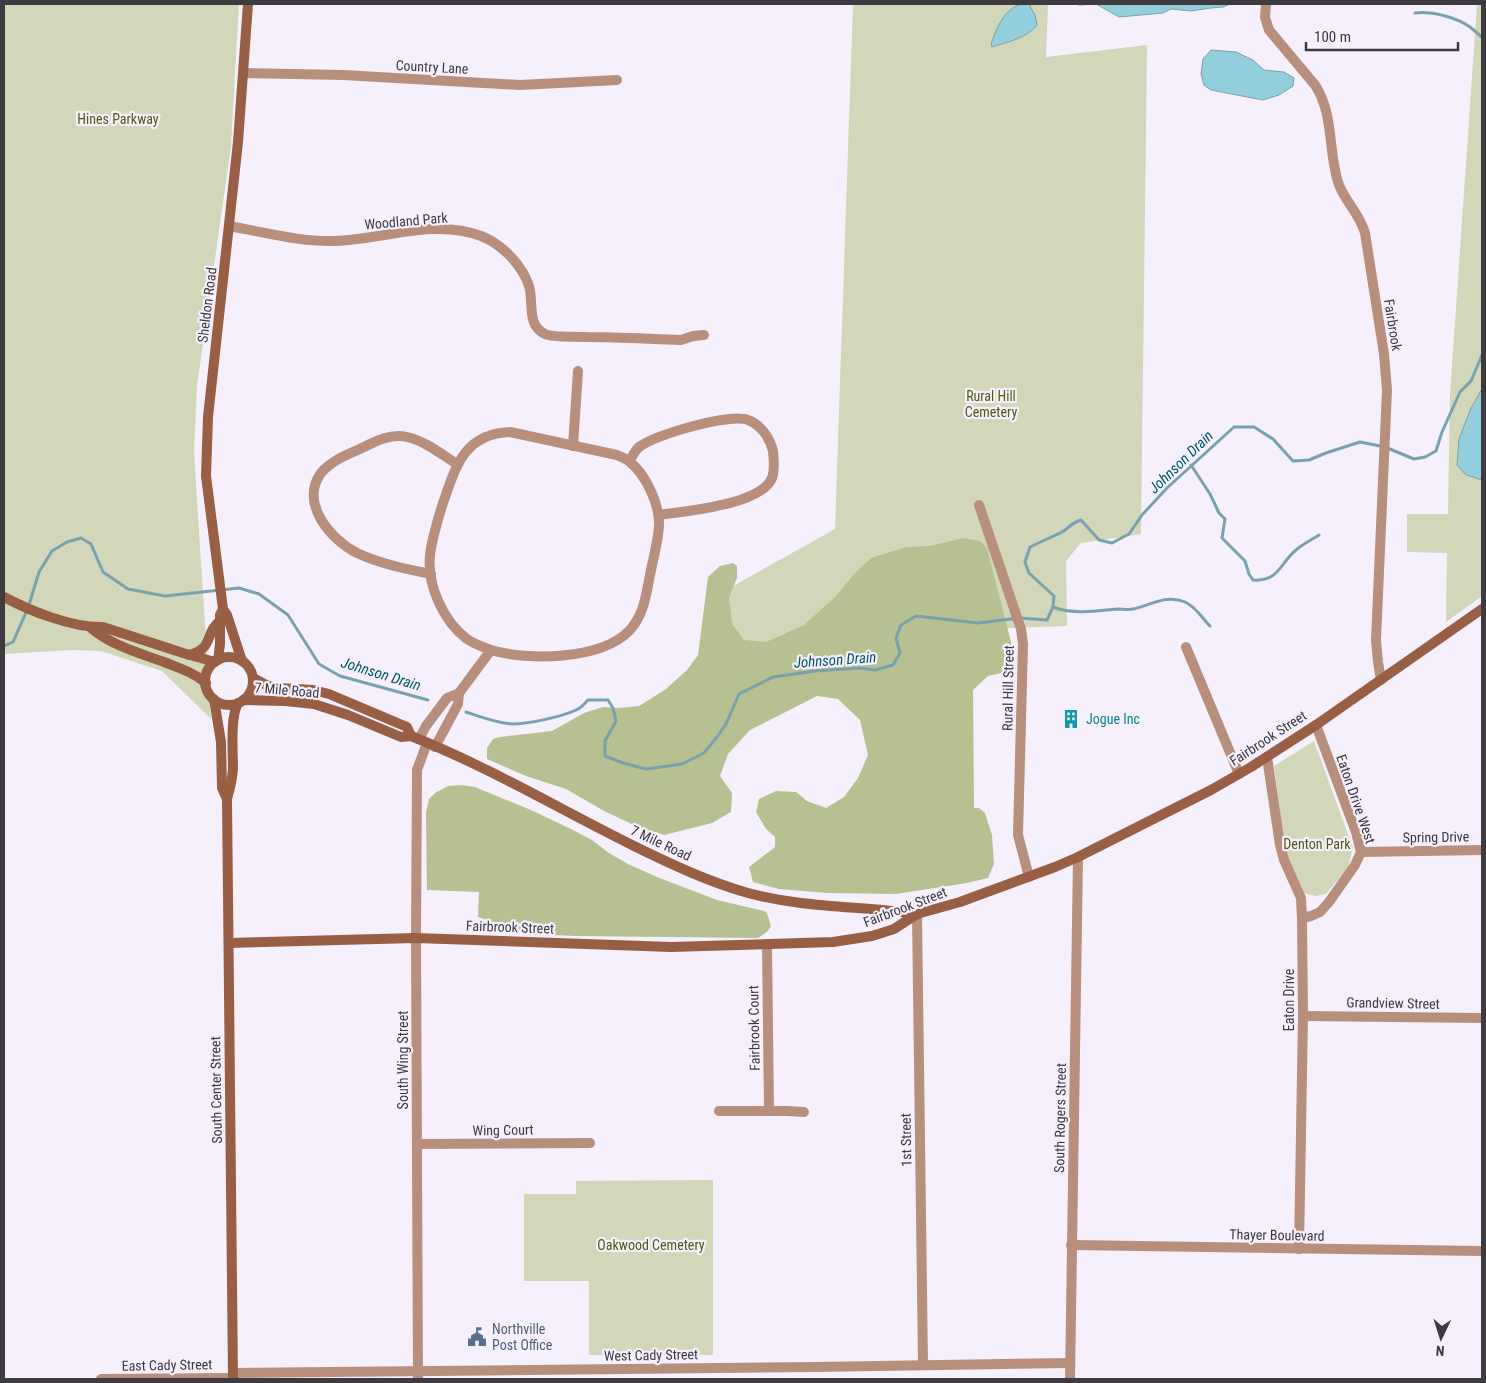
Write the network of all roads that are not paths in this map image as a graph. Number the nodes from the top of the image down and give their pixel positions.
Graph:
1 (248, 4) edge
2 (1266, 4) edge
3 (244, 73) junction
4 (617, 80) dead end
5 (229, 226) junction
6 (704, 335) dead end
7 (578, 371) dead end
8 (573, 446) junction
9 (630, 461) junction
10 (457, 464) junction
11 (980, 505) dead end
12 (659, 515) junction
13 (431, 574) junction
14 (4, 597) edge
15 (4, 601) edge
16 (222, 604) junction
17 (18, 605) junction
18 (1482, 608) edge
19 (220, 621) junction
20 (90, 628) junction
21 (1186, 647) dead end
22 (491, 650) junction
23 (189, 655) junction
24 (217, 661) junction
25 (242, 661) junction
26 (253, 678) junction
27 (1381, 680) junction
28 (206, 683) junction
29 (459, 692) junction
30 (214, 699) junction
31 (241, 701) junction
32 (1316, 725) junction
33 (423, 741) junction
34 (1267, 757) junction
35 (1239, 774) junction
36 (227, 800) junction
37 (1482, 850) edge
38 (1361, 852) junction
39 (1078, 857) junction
40 (1029, 877) junction
41 (918, 914) junction
42 (1302, 918) junction
43 (416, 938) junction
44 (229, 943) junction
45 (767, 944) junction
46 (1303, 1016) junction
47 (1482, 1018) edge
48 (769, 1111) junction
49 (719, 1112) dead end
50 (804, 1112) dead end
51 (590, 1143) dead end
52 (417, 1144) junction
53 (1071, 1245) junction
54 (1299, 1249) junction
55 (1482, 1251) edge
56 (1070, 1363) junction
57 (923, 1365) junction
58 (418, 1375) edge
59 (233, 1376) edge
60 (101, 1379) edge
61 (1070, 1379) edge

1 - 3 street, Sheldon Road
2 - 27 street, Fairbrook
3 - 4 street, Country Lane
3 - 5 street, Sheldon Road
5 - 6 street, Woodland Park
5 - 16 street, Sheldon Road
7 - 8 street
8 - 9 street
8 - 10 street
9 - 12 street
9 - 12 street
10 - 13 street
10 - 13 street
11 - 40 street, Rural Hill Street
12 - 22 street
13 - 22 street
14 - 17 street
15 - 17 street
16 - 19 street, Sheldon Road
16 - 25 street, Sheldon Road
17 - 20 street
18 - 27 street, Fairbrook Street
19 - 23 street
19 - 24 street, Sheldon Road
20 - 23 street
20 - 28 street
21 - 35 street
22 - 29 street
23 - 24 street
24 - 25 street
24 - 28 street
25 - 26 street
26 - 31 street
26 - 33 street, 7 Mile Road
27 - 32 street, Fairbrook Street
28 - 30 street
29 - 33 street
29 - 33 street
30 - 31 street
30 - 36 street, South Center Street
31 - 33 street, 7 Mile Road
31 - 36 street, South Center Street
32 - 34 street, Fairbrook Street
32 - 38 street, Eaton Drive West
33 - 41 street, 7 Mile Road
33 - 43 street, South Wing Street
34 - 35 street, Fairbrook Street
34 - 42 street, Eaton Drive
35 - 39 street, Fairbrook Street
36 - 44 street, South Center Street
37 - 38 street, Spring Drive
38 - 42 street, Eaton Drive West
39 - 40 street, Fairbrook Street
39 - 53 street, South Rogers Street
40 - 41 street, Fairbrook Street
41 - 45 street, Fairbrook Street
41 - 57 street, 1st Street
42 - 46 street, Eaton Drive
43 - 44 street, Fairbrook Street
43 - 45 street, Fairbrook Street
43 - 52 street, South Wing Street
44 - 59 street, South Center Street
45 - 48 street, Fairbrook Court
46 - 47 street, Grandview Street
46 - 54 street, Eaton Drive
48 - 49 street
48 - 50 street
51 - 52 street, Wing Court
52 - 58 street, South Wing Street
53 - 54 street, Thayer Boulevard
53 - 56 street, South Rogers Street
54 - 55 street, Thayer Boulevard
56 - 57 street, West Cady Street
56 - 61 street, South Rogers Street
57 - 58 street, West Cady Street
58 - 59 street, West Cady Street
59 - 60 street, East Cady Street

